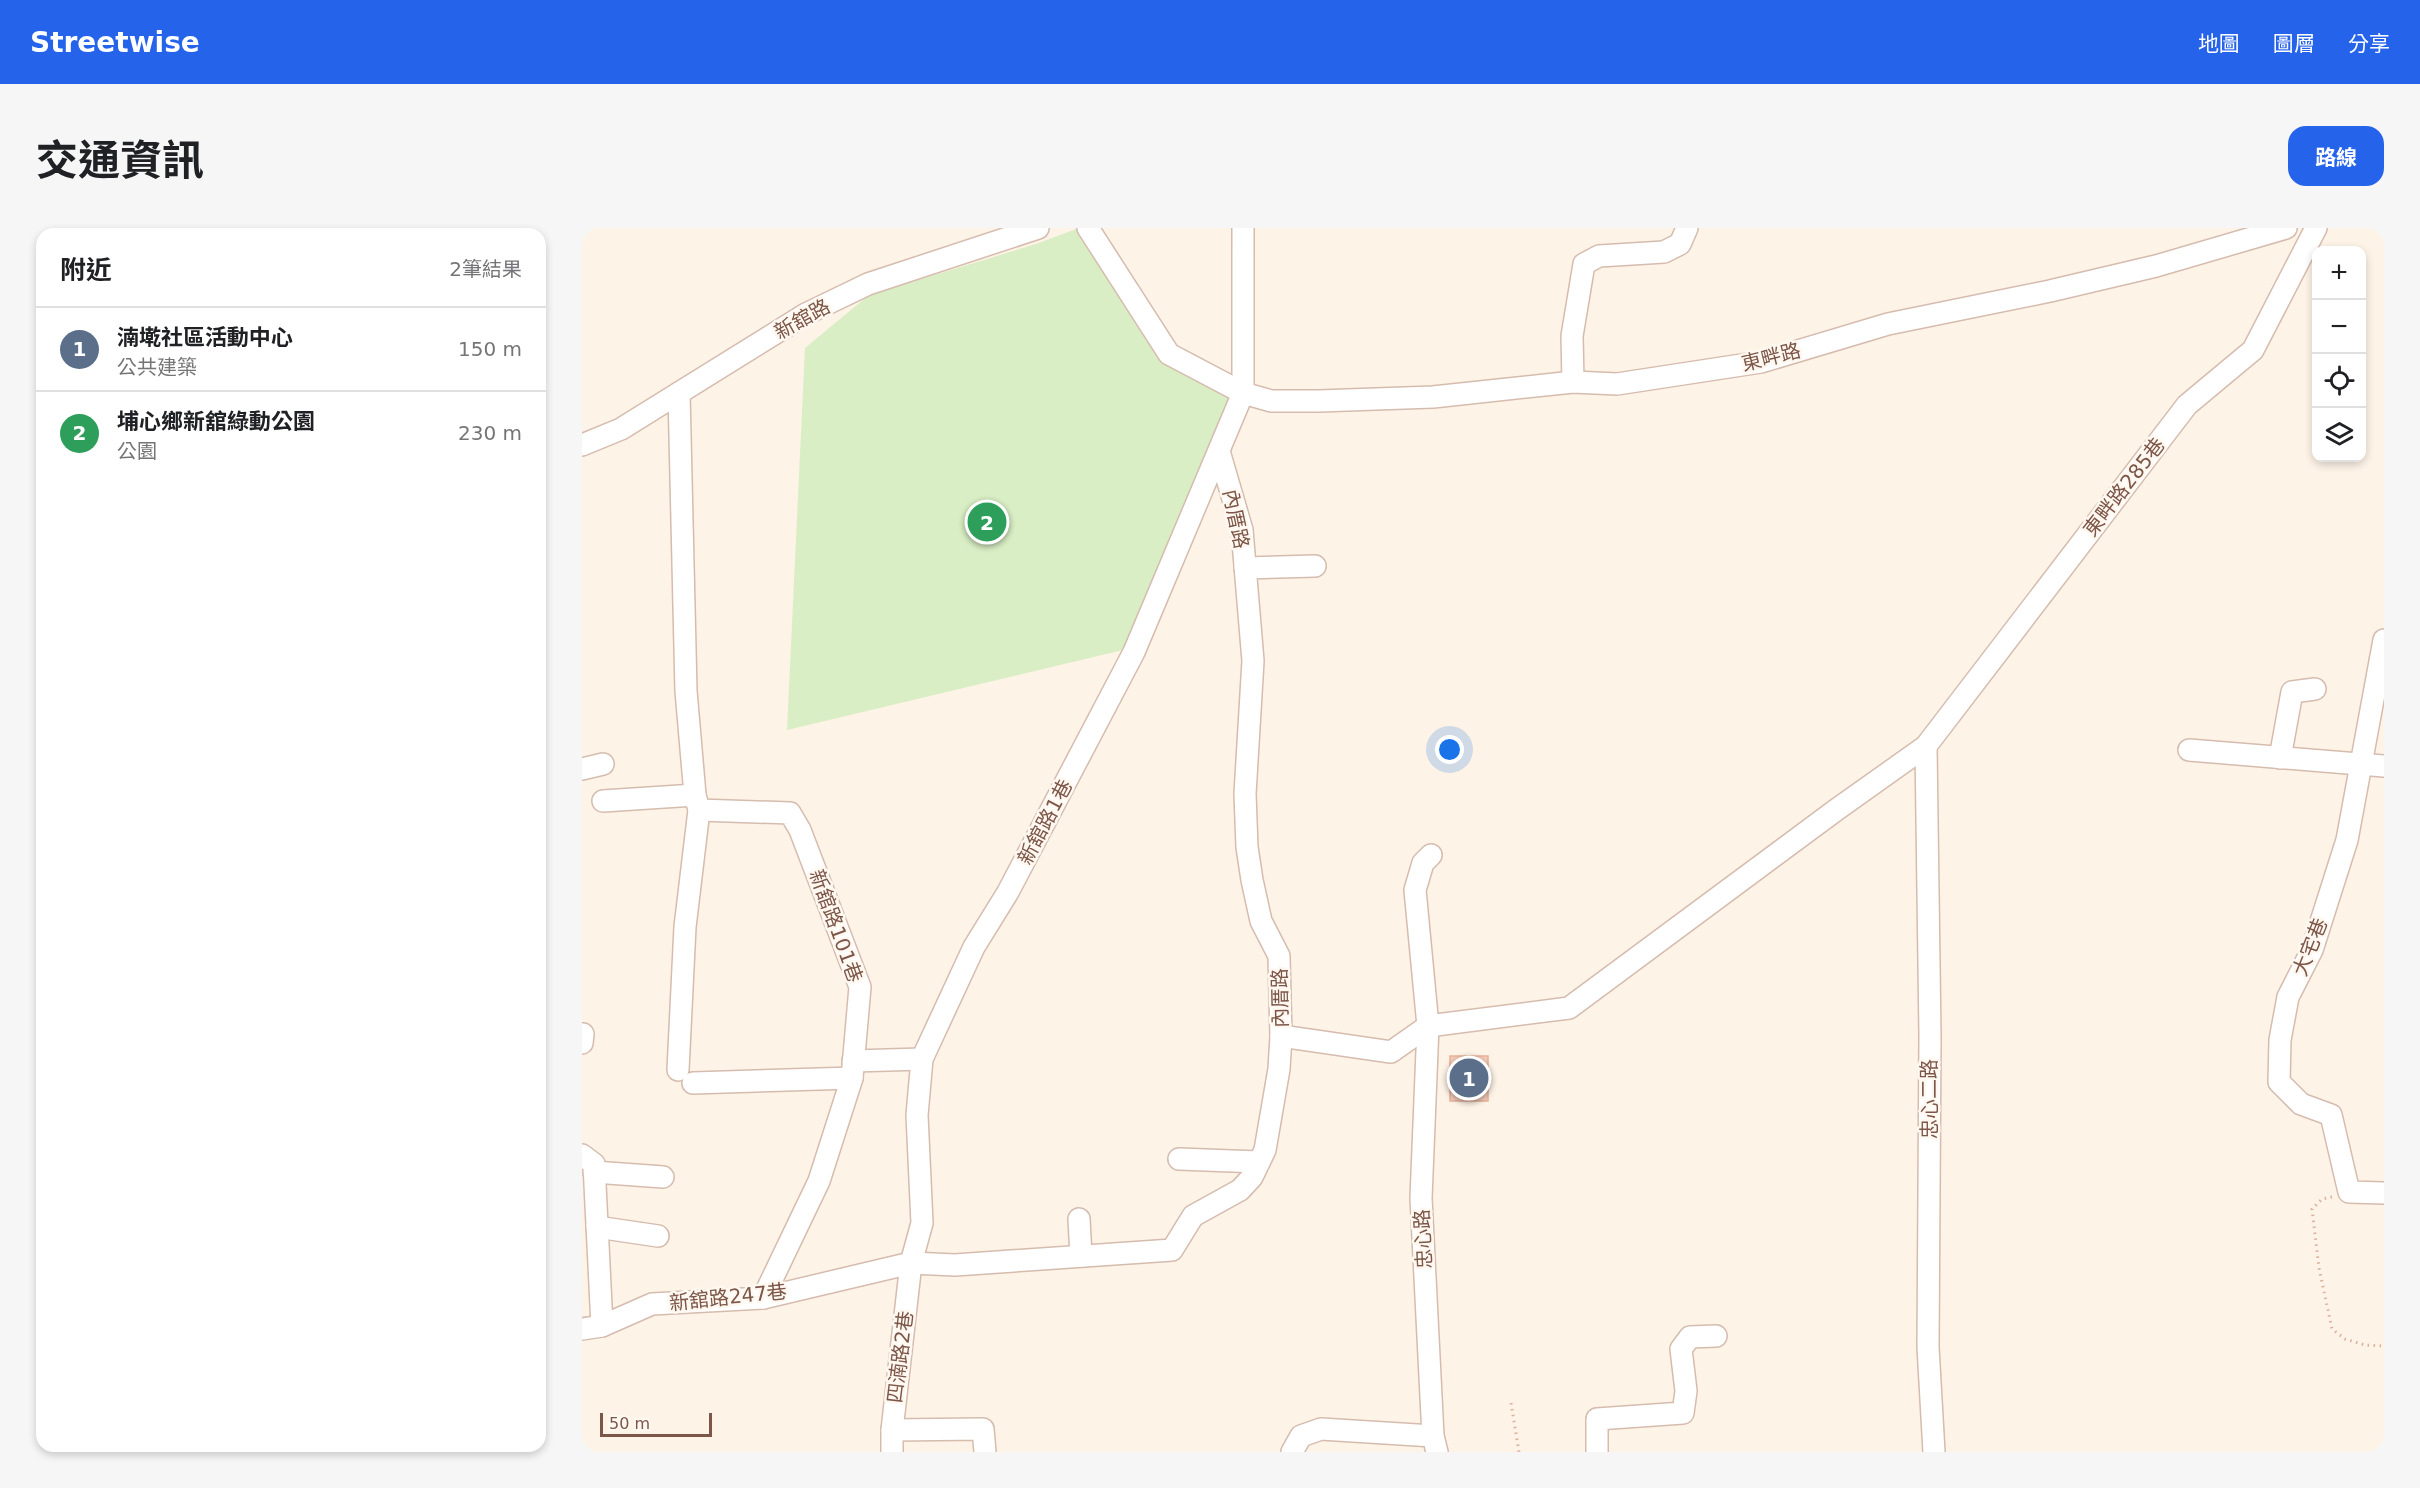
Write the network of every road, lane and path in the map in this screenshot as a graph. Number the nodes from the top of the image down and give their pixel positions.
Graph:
1 (1038, 228) edge
2 (1088, 228) edge
3 (1243, 228) edge
4 (1687, 228) edge
5 (2286, 228) edge
6 (2316, 228) edge
7 (2240, 235) edge
8 (1573, 382) junction
9 (679, 393) junction
10 (1243, 393) junction
11 (582, 445) edge
12 (1219, 451) junction
13 (1315, 566) dead end
14 (1245, 568) junction
15 (2384, 639) edge
16 (2315, 689) dead end
17 (1926, 746) junction
18 (2188, 750) dead end
19 (2280, 758) junction
20 (603, 764) dead end
21 (2360, 766) junction
22 (2384, 766) edge
23 (582, 769) edge
24 (603, 801) dead end
25 (697, 802) junction
26 (1431, 855) dead end
27 (1428, 1026) junction
28 (1281, 1036) junction
29 (922, 1059) junction
30 (853, 1070) junction
31 (582, 1155) edge
32 (1179, 1159) dead end
33 (1259, 1162) junction
34 (594, 1172) junction
35 (663, 1177) dead end
36 (2349, 1192) junction
37 (2384, 1193) edge
38 (1079, 1219) dead end
39 (597, 1227) junction
40 (658, 1236) dead end
41 (1081, 1256) junction
42 (911, 1263) junction
43 (763, 1298) junction
44 (592, 1327) edge
45 (1716, 1336) dead end
46 (2384, 1346) edge
47 (1511, 1403) dead end
48 (892, 1430) junction
49 (1435, 1444) edge
50 (892, 1452) edge
51 (985, 1452) edge
52 (1292, 1452) edge
53 (1519, 1452) edge
54 (1597, 1452) edge
55 (1934, 1452) edge

1 - 9 street, 新舘路
2 - 10 street, 東畔路
3 - 10 street
4 - 8 street
5 - 7 street, 東畔路
6 - 17 street, 東畔路285巷
7 - 8 street, 東畔路
8 - 10 street, 東畔路
9 - 11 street, 新舘路
9 - 25 street
10 - 12 street, 新舘路1巷
12 - 14 street, 內厝路
12 - 29 street, 新舘路1巷
13 - 14 street
14 - 28 street, 內厝路
15 - 21 street, 大宅巷
16 - 19 street
17 - 27 street, 東畔路285巷
17 - 55 street, 忠心二路
18 - 19 street
19 - 21 street
20 - 23 street
21 - 22 street
21 - 36 street, 大宅巷
24 - 25 street
25 - 30 street, 新舘路101巷
25 - 30 street
26 - 27 street, 忠心路
27 - 28 street
27 - 49 street, 忠心路
28 - 33 street, 內厝路
29 - 30 street
29 - 42 street, 新舘路1巷
30 - 43 street, 新舘路101巷
31 - 34 street
32 - 33 street
33 - 41 street, 內厝路
34 - 35 street
34 - 39 street
36 - 37 street
36 - 46 path
38 - 41 street
39 - 40 street
39 - 44 street
41 - 42 street, 內厝路
42 - 43 street, 新舘路247巷
42 - 48 street, 四湳路2巷
43 - 44 street, 新舘路247巷
45 - 54 street
47 - 53 path
48 - 50 street, 四湳路2巷
48 - 51 street
49 - 52 street

